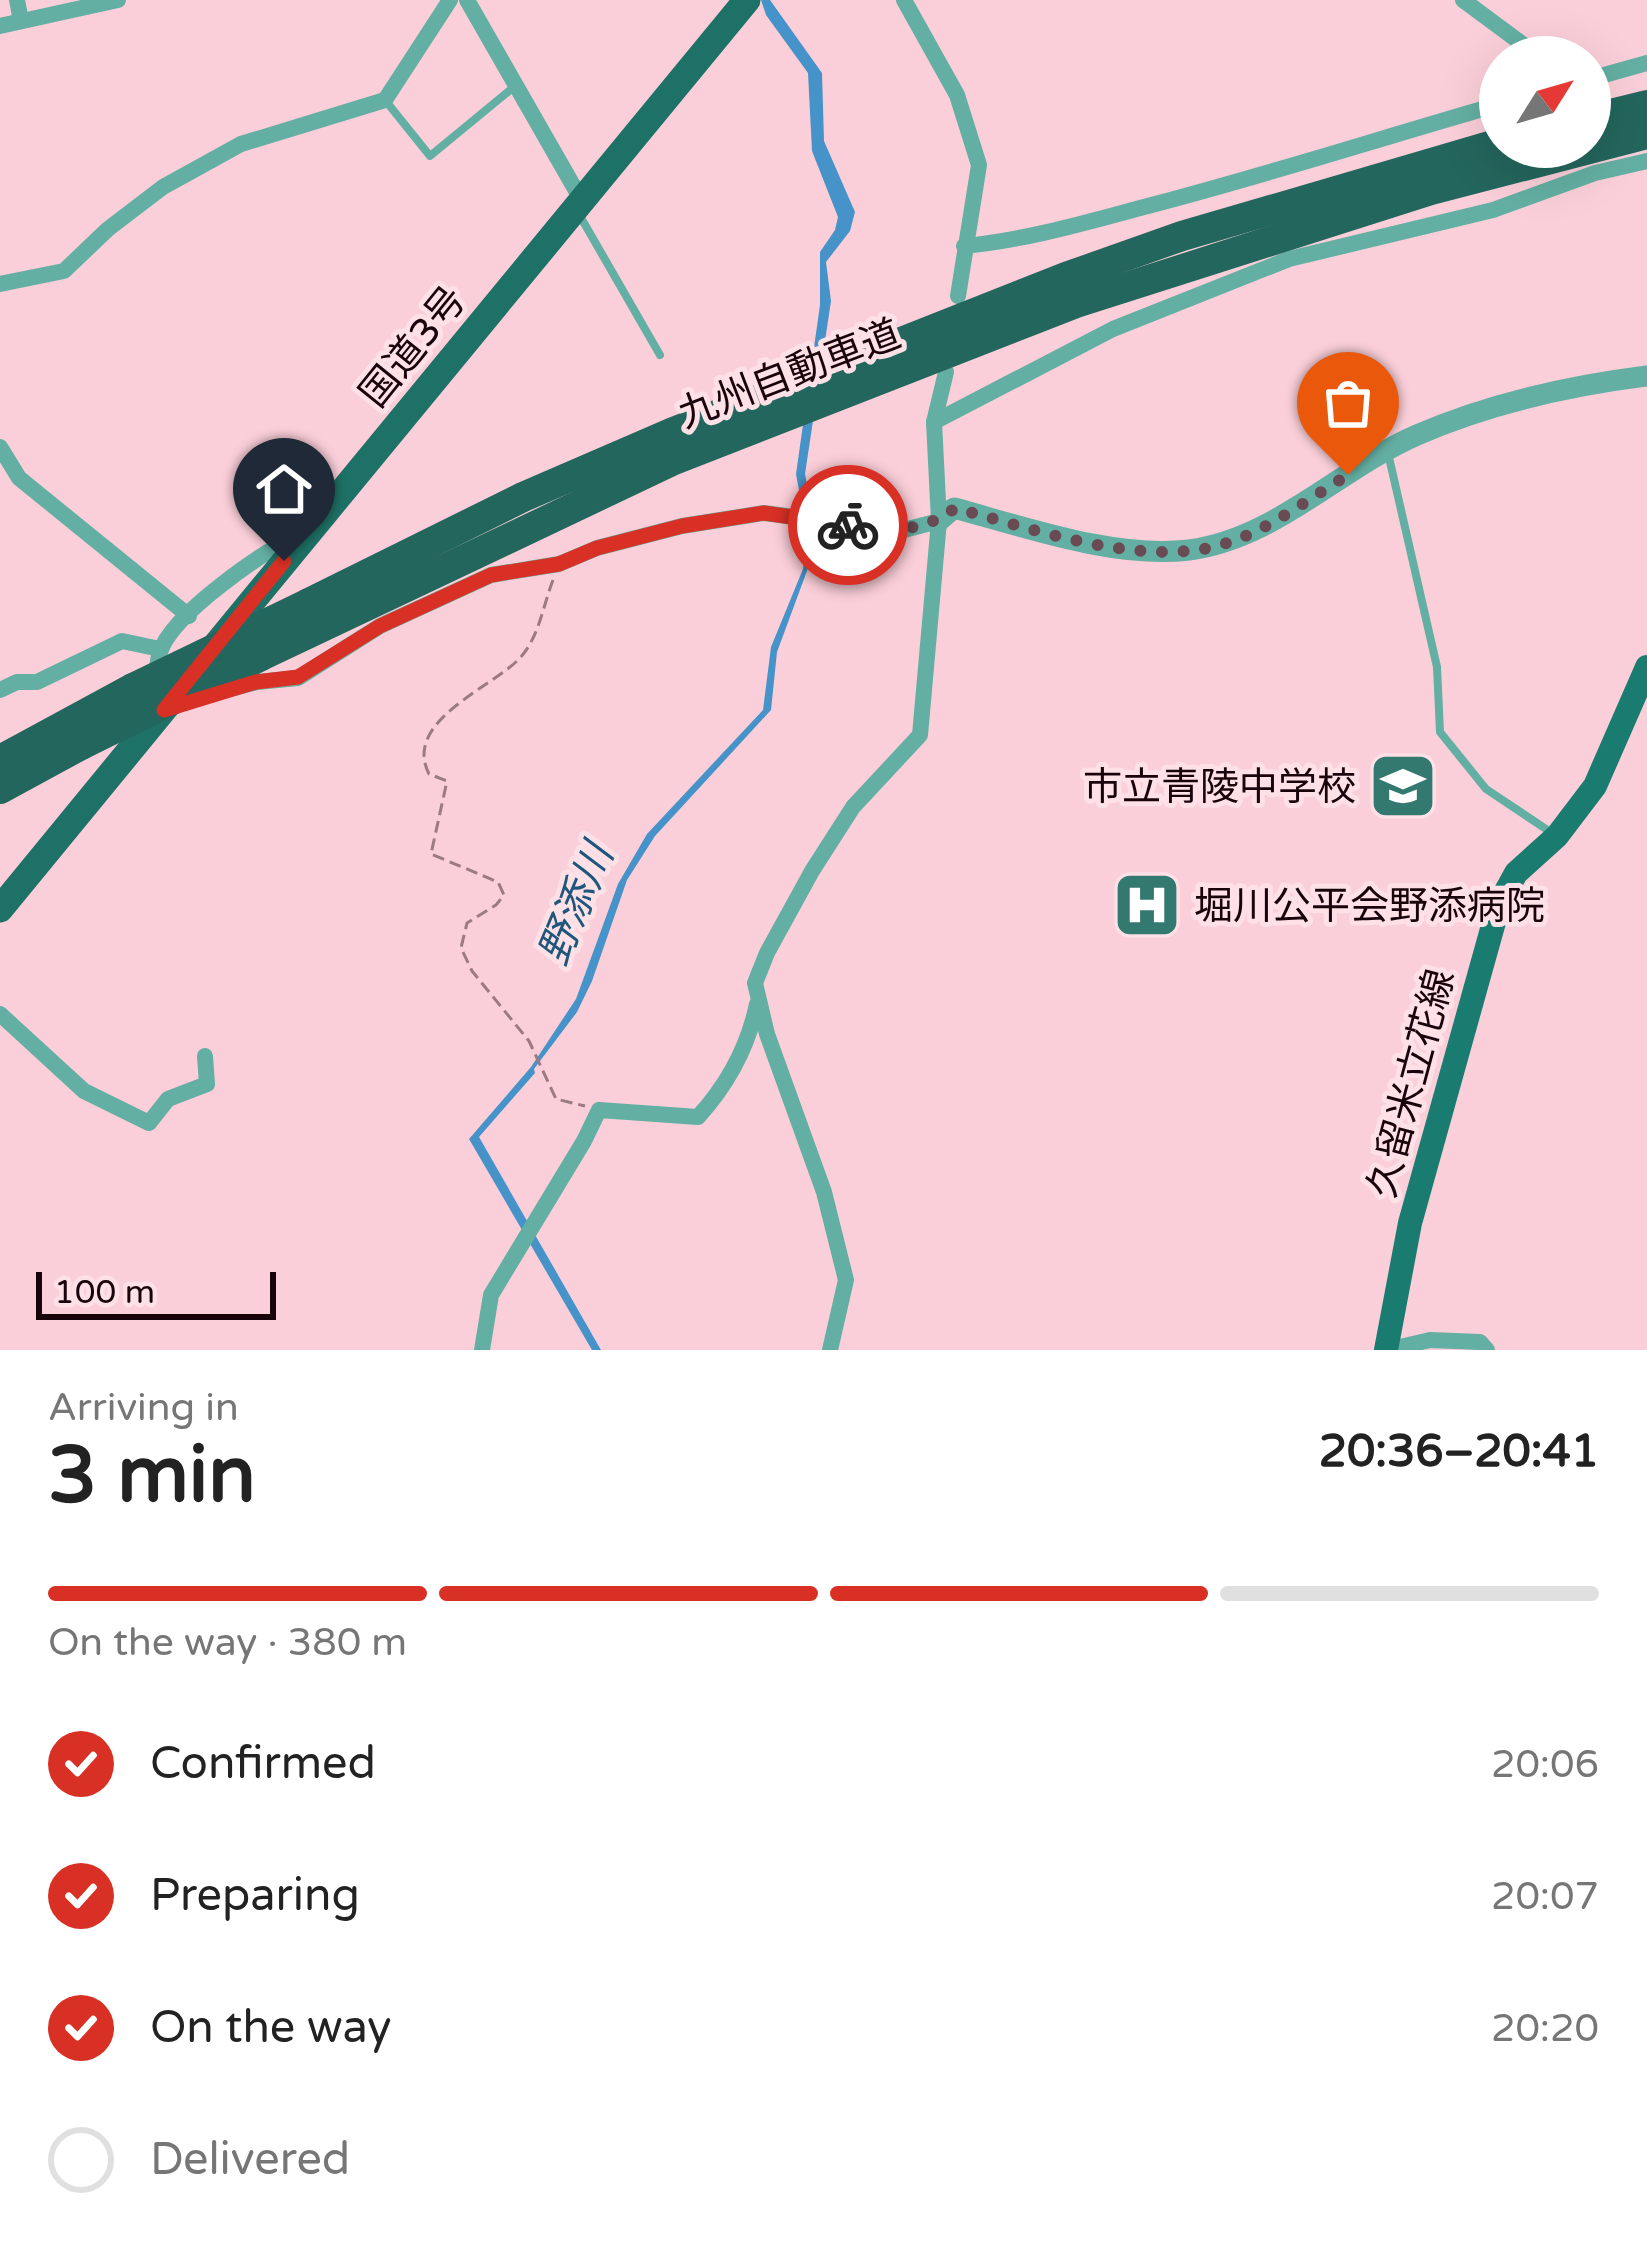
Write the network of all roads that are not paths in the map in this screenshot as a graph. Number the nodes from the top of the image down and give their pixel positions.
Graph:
1 (17, 0) edge
2 (118, 0) edge
3 (450, 0) edge
4 (467, 0) edge
5 (747, 0) edge
6 (904, 0) edge
7 (1463, 0) edge
8 (21, 21) junction
9 (0, 26) edge
10 (1512, 36) edge
11 (1647, 62) edge
12 (1611, 73) edge
13 (516, 85) junction
14 (385, 100) junction
15 (1647, 105) edge
16 (1479, 110) edge
17 (1611, 114) edge
18 (1647, 134) edge
19 (1479, 148) edge
20 (1647, 161) edge
21 (579, 204) junction
22 (964, 246) junction
23 (0, 284) edge
24 (958, 296) dead end
25 (660, 355) dead end
26 (946, 372) dead end
27 (1647, 376) edge
28 (934, 422) junction
29 (0, 447) edge
30 (1388, 451) junction
31 (939, 520) junction
32 (311, 529) junction
33 (189, 616) junction
34 (160, 649) junction
35 (1647, 667) edge
36 (0, 690) edge
37 (156, 719) junction
38 (0, 760) edge
39 (0, 789) edge
40 (1558, 836) junction
41 (0, 910) edge
42 (757, 1003) junction
43 (0, 1014) edge
44 (205, 1056) dead end
45 (482, 1350) edge
46 (830, 1350) edge
47 (1386, 1350) edge
48 (1487, 1350) edge

1 - 8 street
2 - 8 street
3 - 14 street
4 - 13 street
5 - 21 highway, 国道3号
6 - 22 street
7 - 10 street
8 - 9 street
11 - 12 street
13 - 14 lane
13 - 21 street
14 - 23 street
15 - 17 highway
16 - 22 street
18 - 39 highway, 九州自動車道, bridge
19 - 38 highway, 九州自動車道, bridge
20 - 28 street
21 - 25 lane
21 - 32 highway, 国道3号
22 - 24 street
26 - 28 street
27 - 30 street
28 - 31 street
29 - 33 street
30 - 31 street
30 - 40 lane
31 - 37 street
31 - 42 street
32 - 33 street
32 - 37 highway, 国道3号
33 - 34 street
34 - 36 street
34 - 37 street
35 - 40 main road, 久留米立花線
37 - 41 highway, 国道3号
40 - 47 main road, 久留米立花線
42 - 45 street
42 - 46 street
43 - 44 street
47 - 48 street

